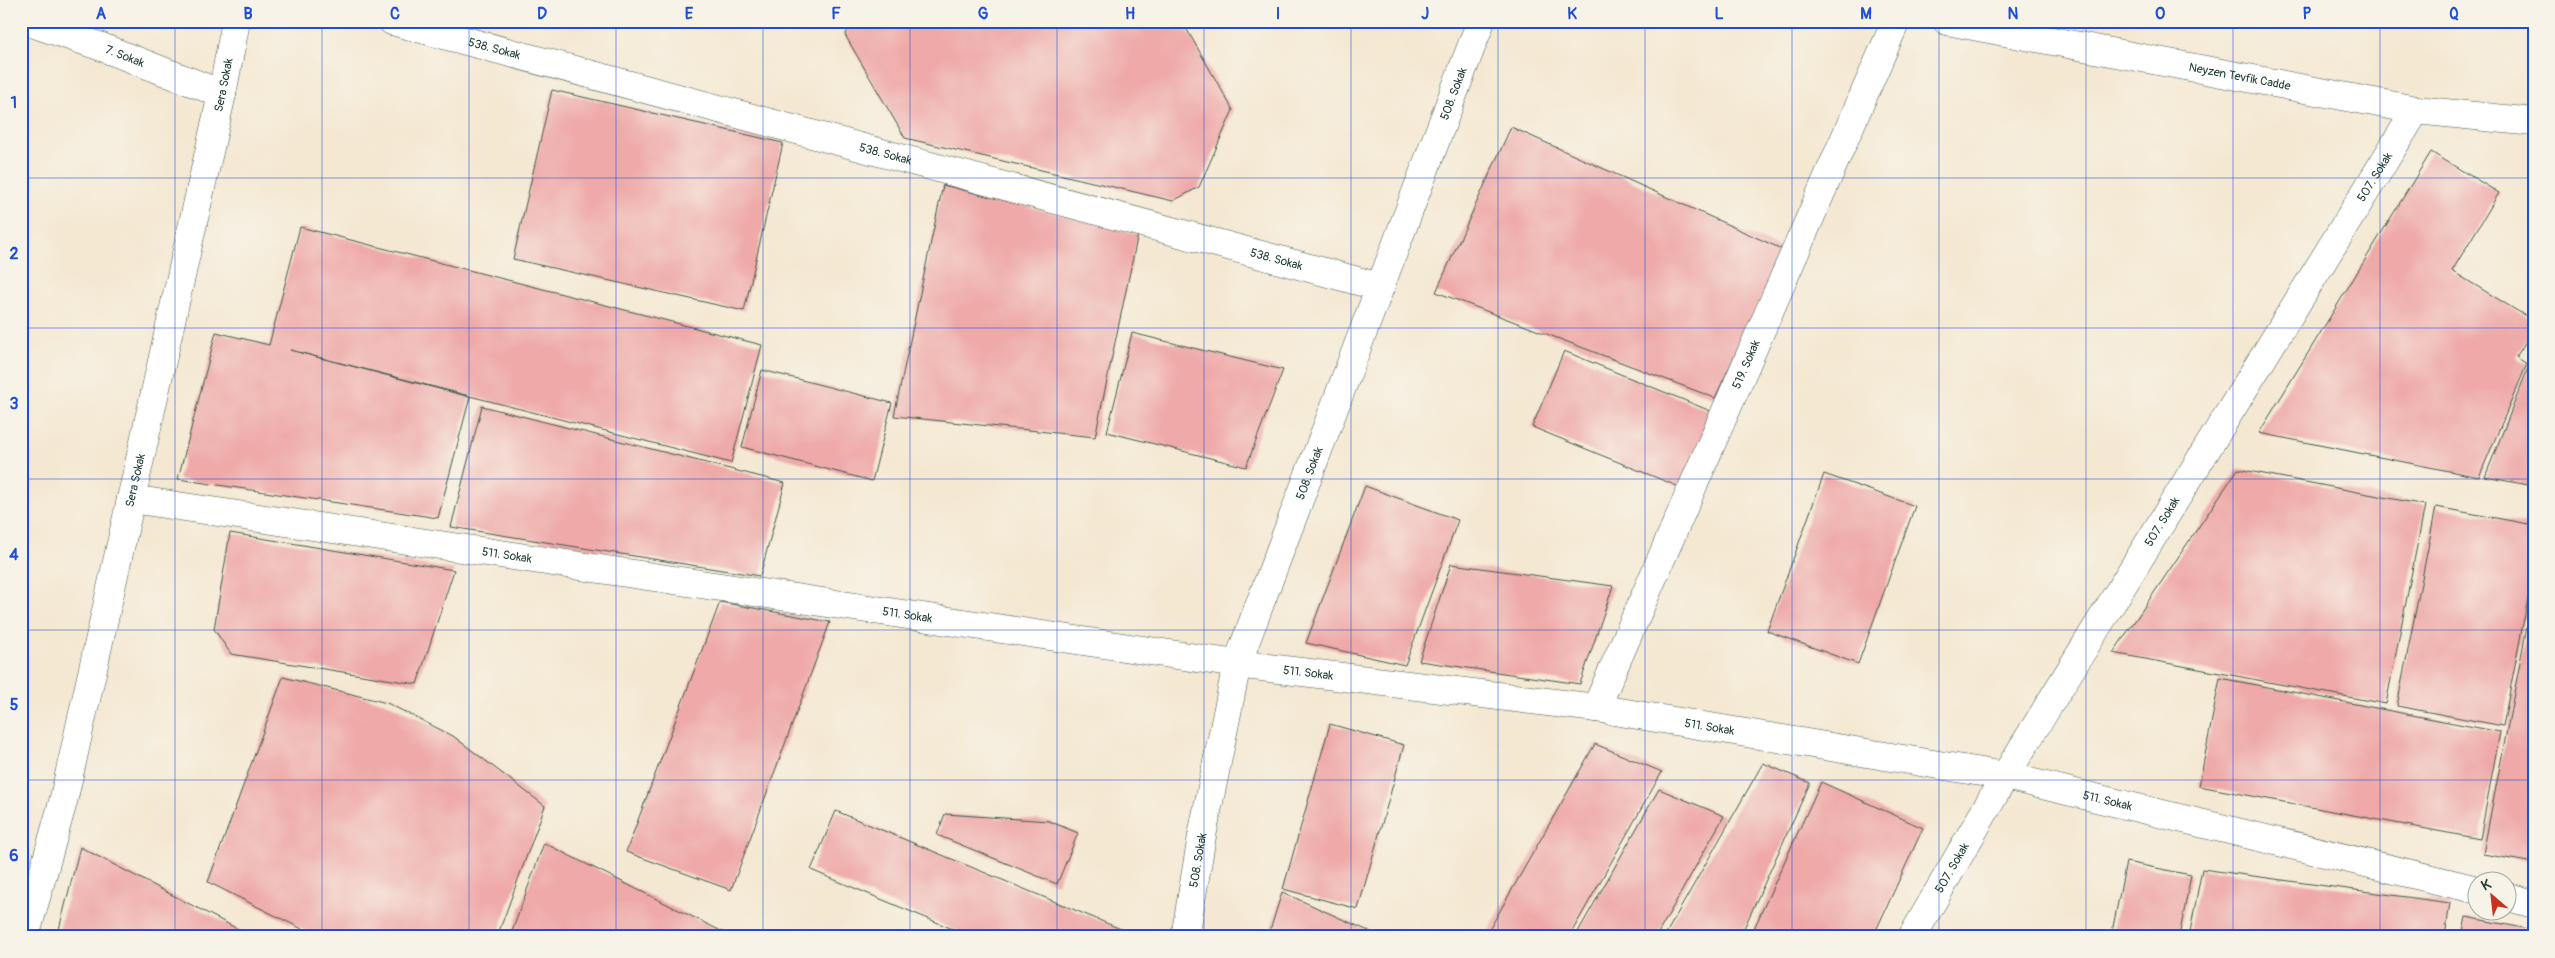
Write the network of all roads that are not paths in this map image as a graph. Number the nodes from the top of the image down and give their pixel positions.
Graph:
1 (26, 21) edge
2 (236, 21) edge
3 (392, 21) edge
4 (1481, 21) edge
5 (1896, 21) edge
6 (1947, 21) edge
7 (222, 94) junction
8 (2416, 110) junction
9 (2534, 122) edge
10 (1380, 287) junction
11 (131, 498) junction
12 (1237, 664) junction
13 (1596, 708) junction
14 (2005, 776) junction
15 (2468, 888) edge
16 (2518, 900) edge
17 (2534, 904) edge
18 (25, 937) edge
19 (1185, 937) edge
20 (1912, 937) edge

1 - 7 street, 7. Sokak
2 - 7 street, Sera Sokak
3 - 10 street, 538. Sokak
4 - 10 street, 508. Sokak
5 - 13 street, 519. Sokak
6 - 8 street, Neyzen Tevfik Cadde
7 - 11 street, Sera Sokak
8 - 9 street, Neyzen Tevfik Cadde
8 - 14 street, 507. Sokak
10 - 12 street, 508. Sokak
11 - 12 street, 511. Sokak
11 - 18 street, Sera Sokak
12 - 13 street, 511. Sokak
12 - 19 street, 508. Sokak
13 - 14 street, 511. Sokak
14 - 15 street, 511. Sokak
14 - 20 street, 507. Sokak
16 - 17 street

